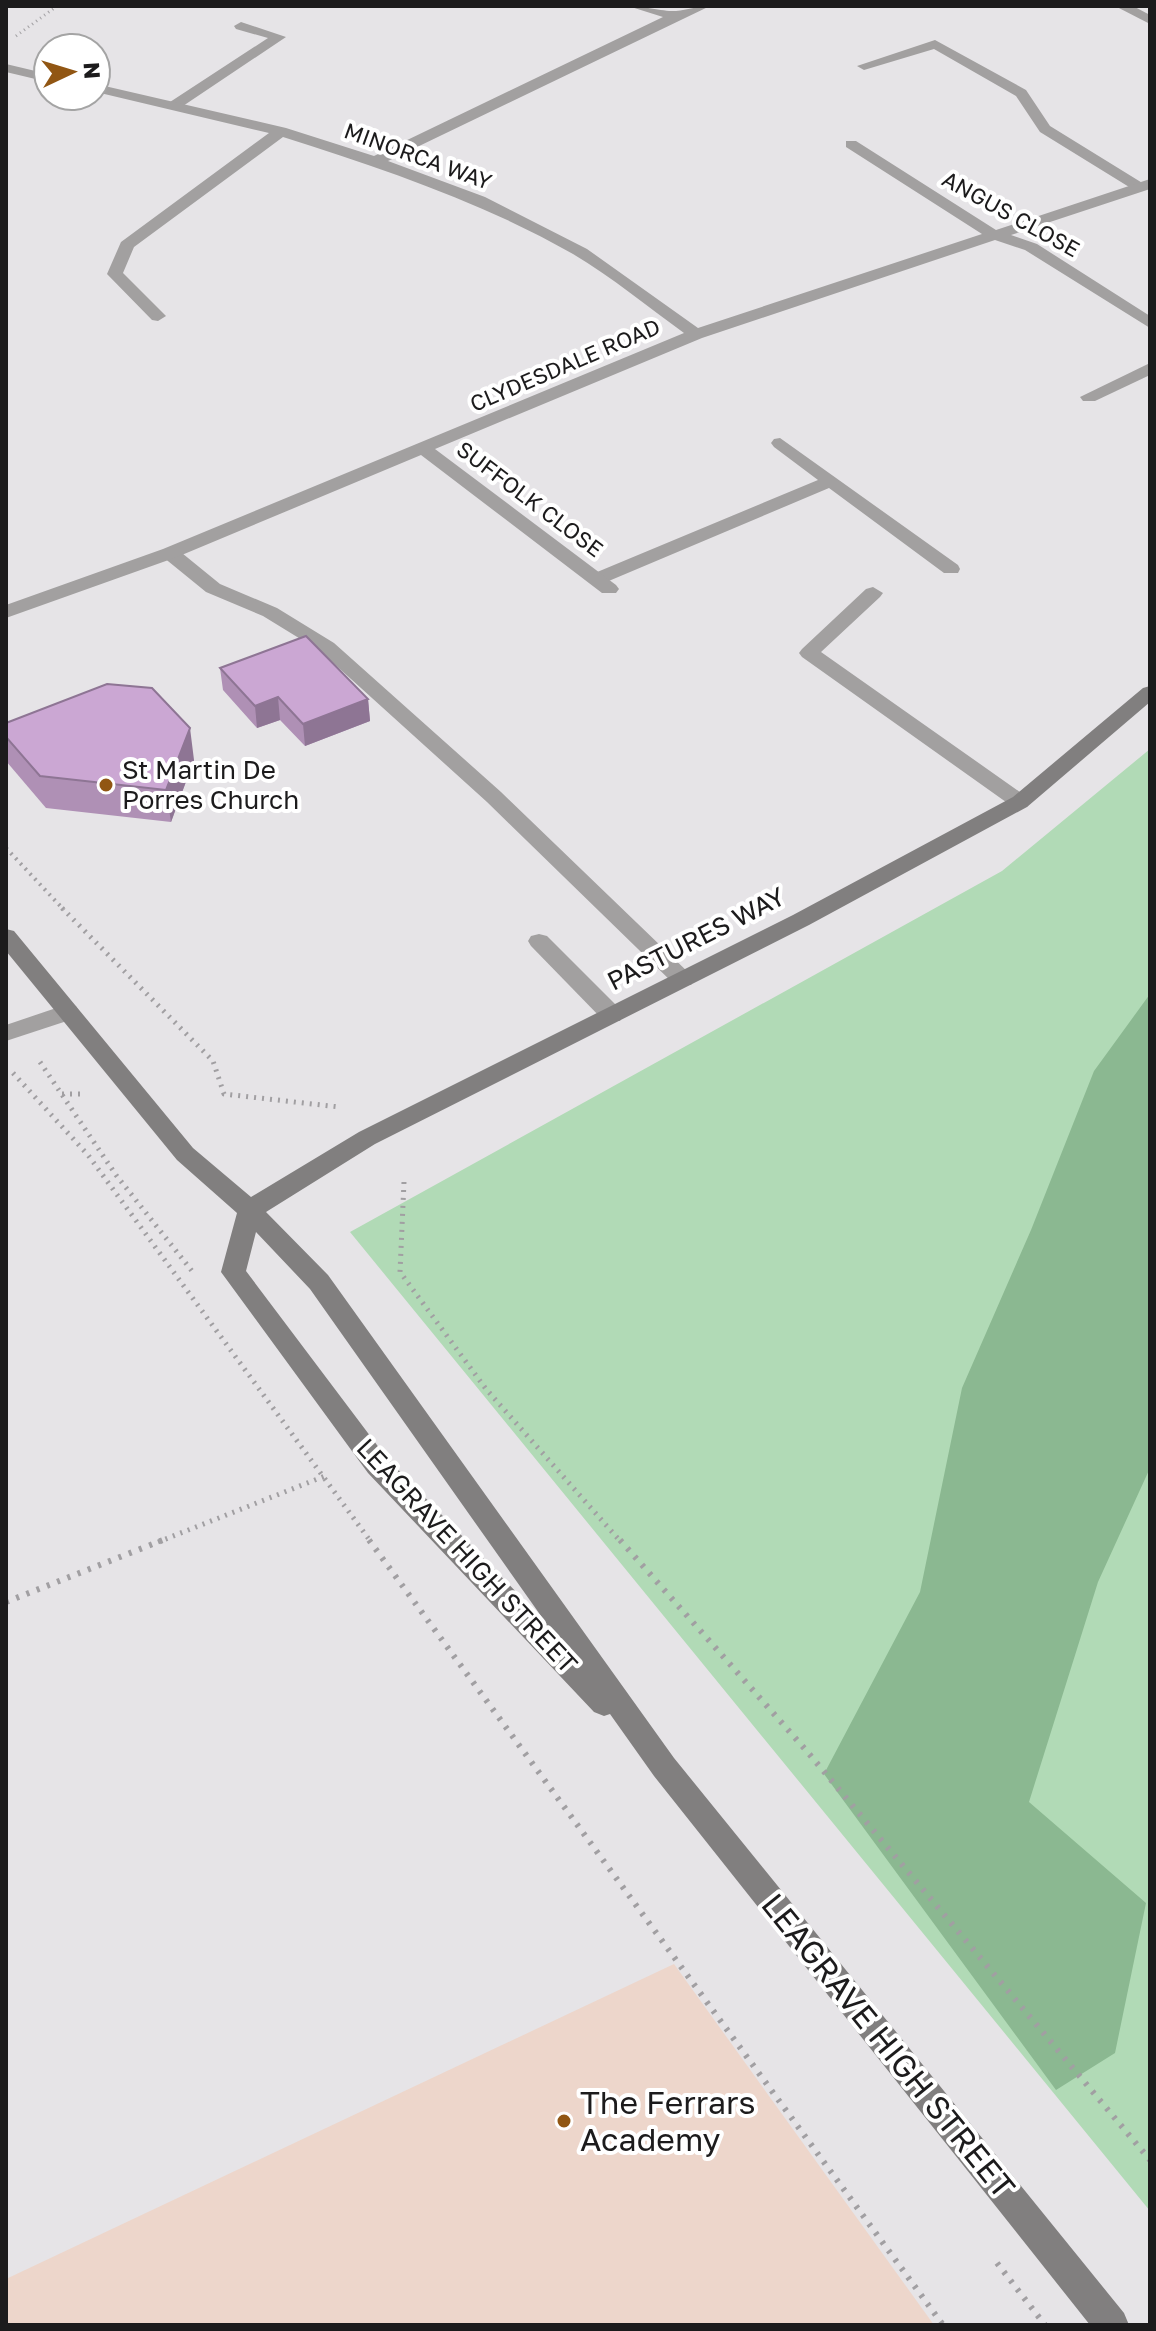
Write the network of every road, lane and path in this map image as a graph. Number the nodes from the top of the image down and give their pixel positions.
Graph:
1 (57, 6) edge
2 (635, 6) edge
3 (703, 6) edge
4 (1122, 6) edge
5 (676, 16) junction
6 (1150, 20) edge
7 (241, 26) dead end
8 (6, 43) edge
9 (864, 66) dead end
10 (6, 68) edge
11 (32, 74) edge
12 (112, 91) edge
13 (175, 105) junction
14 (281, 131) junction
15 (851, 144) dead end
16 (375, 161) junction
17 (1144, 186) edge
18 (992, 234) junction
19 (158, 316) dead end
20 (1150, 323) edge
21 (696, 334) junction
22 (1150, 368) edge
23 (1089, 397) dead end
24 (780, 443) dead end
25 (423, 448) junction
26 (831, 481) junction
27 (170, 553) junction
28 (951, 569) dead end
29 (873, 593) dead end
30 (6, 612) edge
31 (1150, 692) edge
32 (1020, 802) junction
33 (6, 848) edge
34 (6, 936) edge
35 (539, 941) dead end
36 (683, 980) junction
37 (68, 1012) junction
38 (612, 1015) junction
39 (6, 1033) edge
40 (13, 1073) dead end
41 (340, 1107) dead end
42 (404, 1182) dead end
43 (250, 1210) junction
44 (325, 1476) junction
45 (6, 1602) edge
46 (664, 1767) junction
47 (1150, 2160) edge
48 (943, 2325) edge
49 (1112, 2325) edge

1 - 8 path
2 - 5 street
3 - 5 street
4 - 6 street
5 - 16 street
7 - 13 street
9 - 17 street
10 - 11 street
12 - 13 street, MINORCA WAY
13 - 14 street, MINORCA WAY
14 - 16 street, MINORCA WAY
14 - 19 street
15 - 18 street, ANGUS CLOSE
16 - 21 street, MINORCA WAY
17 - 18 street, CLYDESDALE ROAD
18 - 20 street, ANGUS CLOSE
18 - 21 street, CLYDESDALE ROAD
21 - 25 street, CLYDESDALE ROAD
22 - 23 street
24 - 26 street
25 - 26 street, SUFFOLK CLOSE
25 - 27 street, CLYDESDALE ROAD
26 - 28 street
27 - 30 street, CLYDESDALE ROAD
27 - 36 street
29 - 32 street
31 - 32 street, PASTURES WAY
32 - 36 street, PASTURES WAY
33 - 41 path
34 - 37 street, LEAGRAVE HIGH STREET
35 - 38 street
36 - 38 street, PASTURES WAY
37 - 39 street
37 - 43 street, LEAGRAVE HIGH STREET
38 - 43 street, PASTURES WAY
40 - 44 path
42 - 47 path
43 - 46 street, LEAGRAVE HIGH STREET
43 - 46 street, LEAGRAVE HIGH STREET
44 - 45 path
44 - 48 path
46 - 49 street, LEAGRAVE HIGH STREET

